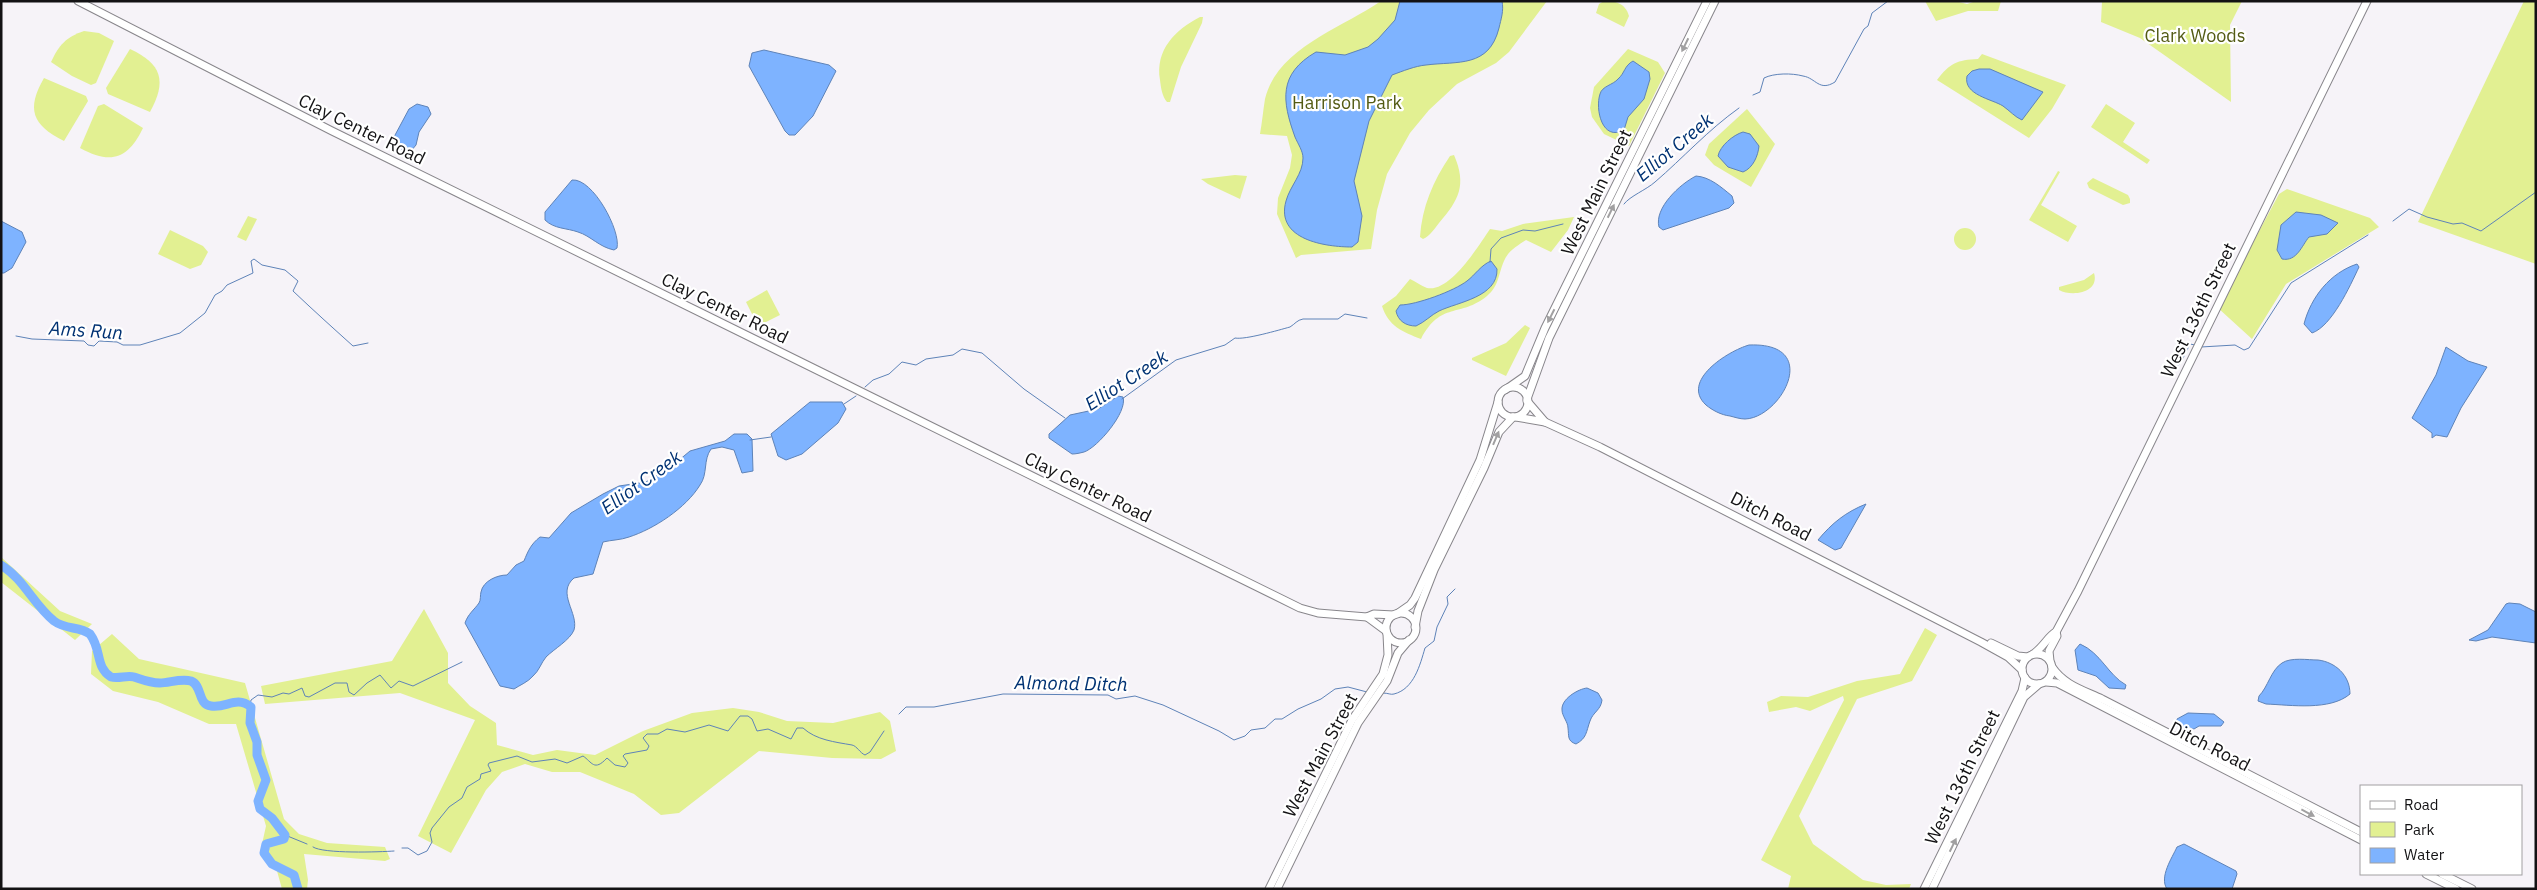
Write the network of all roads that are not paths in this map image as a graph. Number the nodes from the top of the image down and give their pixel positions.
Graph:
1 (78, 1) edge
2 (1707, 1) edge
3 (1715, 1) edge
4 (2367, 1) edge
5 (1505, 390) junction
6 (1527, 400) junction
7 (1498, 402) junction
8 (1514, 417) junction
9 (1545, 422) junction
10 (1395, 615) junction
11 (1367, 617) junction
12 (1415, 627) junction
13 (2056, 632) junction
14 (1387, 633) junction
15 (1409, 640) junction
16 (1981, 642) junction
17 (2031, 656) junction
18 (2051, 664) junction
19 (2022, 670) junction
20 (2025, 678) junction
21 (2042, 683) junction
22 (2360, 831) edge
23 (2360, 839) edge
24 (2428, 875) edge
25 (2444, 875) edge
26 (1269, 889) edge
27 (1277, 889) edge
28 (1924, 889) edge
29 (1932, 889) edge
30 (2456, 889) edge
31 (2472, 889) edge

1 - 11 street, Clay Center Road
2 -> 5 street, West Main Street
6 -> 3 street, West Main Street
4 - 13 street, West 136th Street
5 - 6 street
5 - 7 street
6 - 8 street
6 - 9 street, Ditch Road
7 - 8 street
7 - 10 street
8 - 9 street, Ditch Road
12 -> 8 street
9 - 16 street, Ditch Road
10 - 11 street, Clay Center Road
10 - 12 street
10 - 14 street
11 - 14 street
12 - 15 street
13 - 17 street, West 136th Street
13 - 18 street, West 136th Street
14 - 15 street
14 - 26 street, West Main Street
15 - 27 street, West Main Street
16 - 17 street, Ditch Road
16 - 19 street, Ditch Road
17 - 18 street
17 - 19 street
18 - 21 street
18 - 22 street, Ditch Road
19 - 20 street
20 - 21 street
20 - 28 street, West 136th Street
21 -> 23 street, Ditch Road
29 -> 21 street, West 136th Street
24 - 30 street
25 - 31 street

